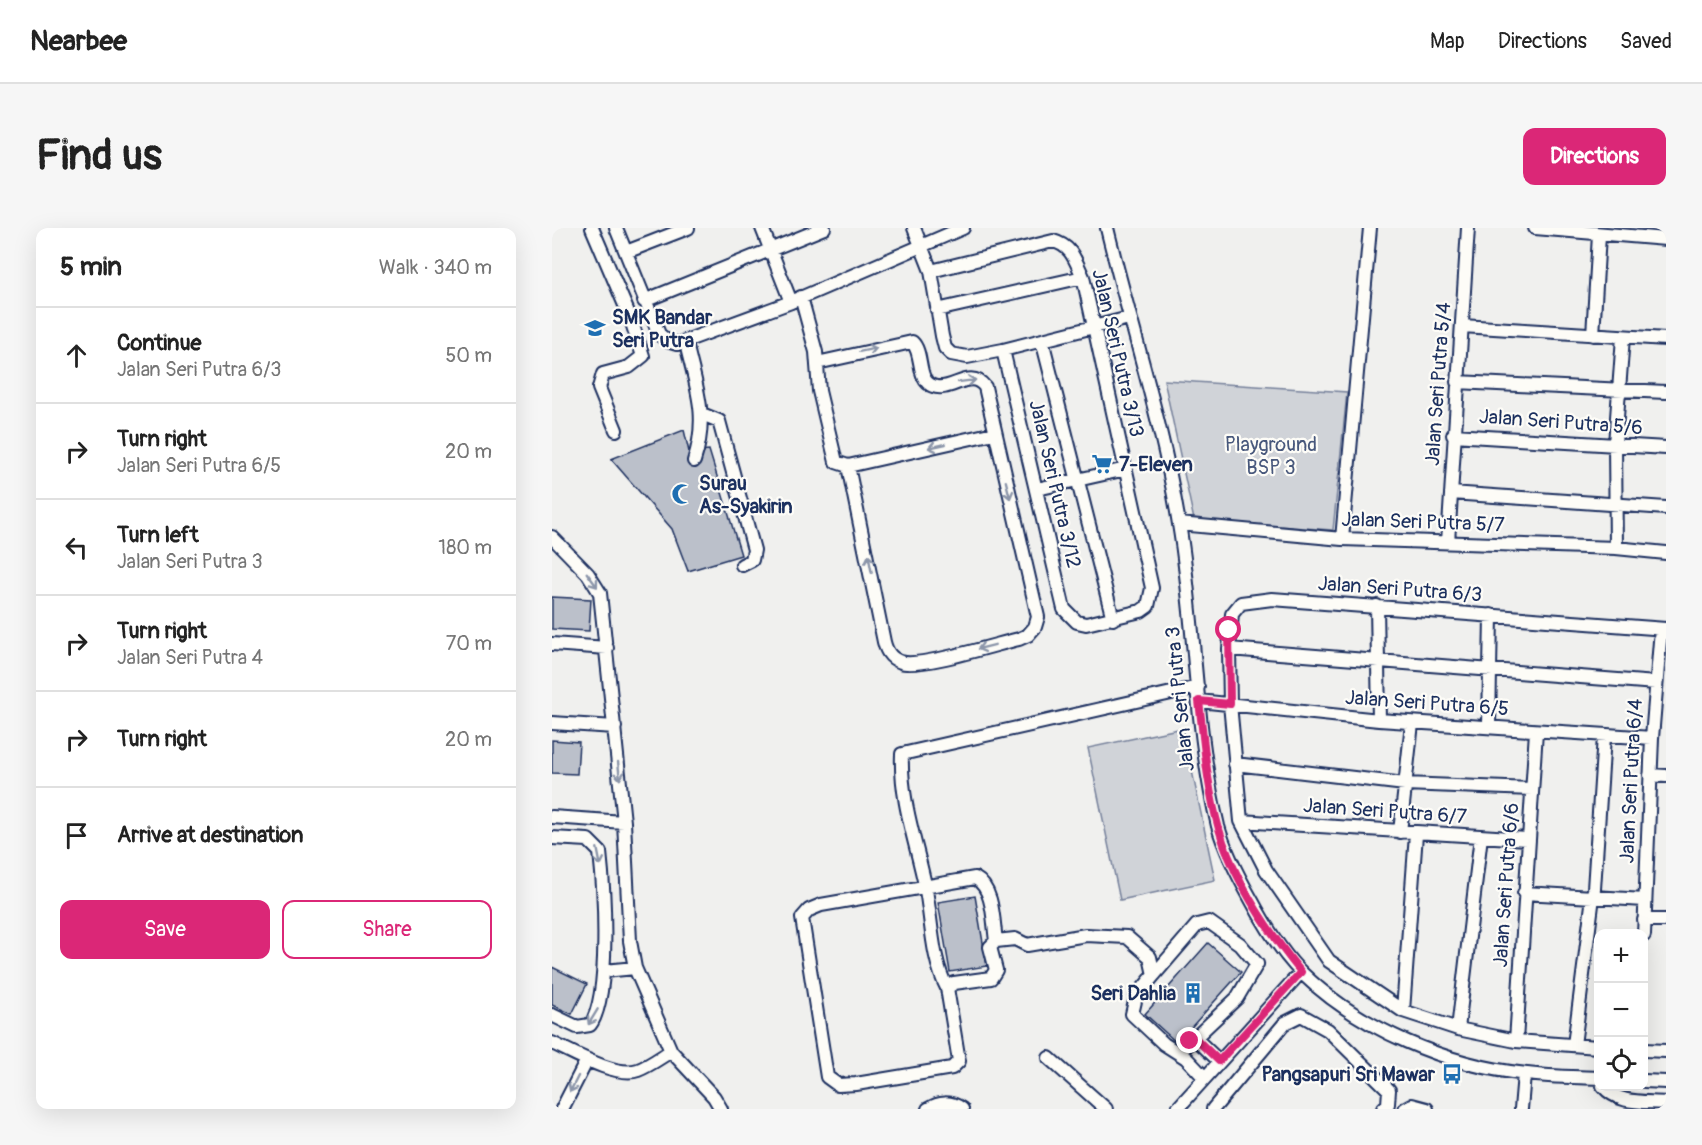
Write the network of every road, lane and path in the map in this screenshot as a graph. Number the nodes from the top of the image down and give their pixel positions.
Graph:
1 (592, 228) edge
2 (616, 228) edge
3 (688, 228) edge
4 (762, 228) edge
5 (824, 228) edge
6 (914, 228) edge
7 (963, 228) edge
8 (1107, 228) edge
9 (1370, 228) edge
10 (1468, 228) edge
11 (1535, 228) edge
12 (674, 231) edge
13 (1599, 235) junction
14 (1666, 239) edge
15 (922, 246) junction
16 (771, 251) junction
17 (626, 252) junction
18 (931, 271) junction
19 (1083, 277) junction
20 (796, 299) junction
21 (644, 301) junction
22 (937, 310) junction
23 (1129, 318) junction
24 (1462, 326) junction
25 (1093, 327) junction
26 (1593, 335) junction
27 (1623, 337) junction
28 (1666, 339) edge
29 (1042, 340) junction
30 (686, 343) junction
31 (1003, 350) junction
32 (817, 363) junction
33 (1457, 381) junction
34 (1620, 388) junction
35 (1666, 392) edge
36 (702, 414) junction
37 (616, 430) dead end
38 (994, 433) junction
39 (1453, 435) junction
40 (1615, 444) junction
41 (1666, 448) edge
42 (694, 461) dead end
43 (848, 466) junction
44 (1126, 470) junction
45 (1077, 478) junction
46 (1036, 489) junction
47 (1451, 493) junction
48 (1615, 506) junction
49 (1666, 508) edge
50 (1179, 524) junction
51 (552, 537) edge
52 (1342, 539) junction
53 (1448, 542) junction
54 (1617, 548) junction
55 (1666, 553) edge
56 (742, 565) dead end
57 (1377, 606) junction
58 (1491, 615) junction
59 (1113, 619) junction
60 (1077, 622) joint
61 (1663, 629) edge
62 (552, 644) edge
63 (607, 648) junction
64 (1229, 649) junction
65 (1378, 662) junction
66 (1490, 670) junction
67 (1656, 682) junction
68 (1198, 687) junction
69 (1199, 701) junction
70 (1230, 704) junction
71 (1378, 720) junction
72 (552, 723) edge
73 (1412, 723) junction
74 (1490, 726) junction
75 (615, 727) junction
76 (1536, 731) junction
77 (1604, 736) junction
78 (1652, 738) junction
79 (1235, 764) junction
80 (1650, 775) junction
81 (1666, 776) edge
82 (1405, 784) junction
83 (1532, 789) junction
84 (552, 817) edge
85 (1242, 821) junction
86 (624, 822) junction
87 (1400, 832) junction
88 (1416, 834) junction
89 (1481, 836) junction
90 (552, 838) edge
91 (1527, 839) junction
92 (925, 886) junction
93 (1524, 893) junction
94 (1593, 896) junction
95 (1645, 900) junction
96 (1644, 920) junction
97 (1666, 920) edge
98 (1644, 929) edge
99 (996, 941) junction
100 (635, 968) junction
101 (604, 971) junction
102 (1301, 972) junction
103 (1154, 975) junction
104 (947, 988) junction
105 (1403, 1011) junction
106 (552, 1015) edge
107 (1458, 1029) junction
108 (1195, 1038) junction
109 (1516, 1041) junction
110 (552, 1043) edge
111 (1574, 1046) junction
112 (1594, 1047) edge
113 (1648, 1050) edge
114 (671, 1051) junction
115 (1666, 1051) edge
116 (1179, 1053) junction
117 (1049, 1058) dead end
118 (587, 1060) junction
119 (1219, 1061) junction
120 (1524, 1074) junction
121 (1204, 1077) junction
122 (1594, 1081) edge
123 (1648, 1081) edge
124 (1666, 1082) edge
125 (1607, 1091) edge
126 (1666, 1103) edge
127 (562, 1109) edge
128 (721, 1109) edge
129 (928, 1109) edge
130 (962, 1109) edge
131 (1106, 1109) edge
132 (1177, 1109) edge
133 (1213, 1109) edge
134 (1383, 1109) edge
135 (1405, 1109) edge
136 (1427, 1109) edge
137 (1521, 1109) edge

1 - 37 street
2 - 17 street
3 - 12 street
4 - 16 street
5 - 16 street
6 - 15 street
7 - 15 street
8 - 23 street, Jalan Seri Putra 3
9 - 52 street
10 - 24 street, Jalan Seri Putra 5/4
11 - 13 street
12 - 17 street
13 - 14 street
13 - 26 street
15 - 18 street
15 - 20 street
16 - 20 street
16 - 21 street
17 - 21 street
18 - 19 street, Jalan Seri Putra 3/13
18 - 22 street
19 - 22 street
19 - 25 street, Jalan Seri Putra 3/13
20 - 30 street
20 - 32 street
21 - 30 street
22 - 31 street
23 - 25 street
23 - 50 street, Jalan Seri Putra 3
24 - 26 street
24 - 33 street, Jalan Seri Putra 5/4
25 - 29 street
25 - 44 street, Jalan Seri Putra 3/13
26 - 27 street
27 - 28 street
27 - 34 street
29 - 31 street
29 - 45 street
30 - 36 street
31 - 46 street, Jalan Seri Putra 3/12
32 -> 38 street
32 - 43 street
33 - 34 street
33 - 39 street, Jalan Seri Putra 5/4
34 - 35 street
34 - 40 street
36 - 42 street
36 - 56 street
38 -> 43 street
38 -> 43 street
39 - 40 street, Jalan Seri Putra 5/6
39 - 47 street, Jalan Seri Putra 5/4
40 - 41 street, Jalan Seri Putra 5/6
40 - 48 street
44 - 45 street
44 - 59 street, Jalan Seri Putra 3/13
45 - 46 street
45 - 59 street
46 - 60 street, Jalan Seri Putra 3/12
47 - 48 street
47 - 53 street, Jalan Seri Putra 5/4
48 - 49 street
48 - 54 street
50 - 52 street, Jalan Seri Putra 5/7
50 - 68 street, Jalan Seri Putra 3
51 -> 63 street
52 - 53 street, Jalan Seri Putra 5/7
53 - 54 street, Jalan Seri Putra 5/7
54 - 55 street, Jalan Seri Putra 5/7
57 - 58 street, Jalan Seri Putra 6/3
57 - 64 street, Jalan Seri Putra 6/3
57 - 65 street
58 - 61 street, Jalan Seri Putra 6/3
58 - 66 street
59 - 60 street, Jalan Seri Putra 3/13
61 - 67 street, Jalan Seri Putra 6/4
62 - 63 street
63 - 75 street
64 - 65 street
64 - 70 street, Jalan Seri Putra 6/3
65 - 66 street
65 - 71 street
66 - 67 street
66 - 74 street
67 - 78 street, Jalan Seri Putra 6/4
68 - 69 street, Jalan Seri Putra 3
68 - 92 street
69 - 70 street, Jalan Seri Putra 6/5
69 - 102 street, Jalan Seri Putra 3
70 - 71 street, Jalan Seri Putra 6/5
70 - 79 street, Jalan Seri Putra 6/3
71 - 73 street, Jalan Seri Putra 6/5
72 - 75 street
73 - 74 street, Jalan Seri Putra 6/5
73 - 82 street
74 - 76 street, Jalan Seri Putra 6/5
75 -> 86 street
76 - 77 street, Jalan Seri Putra 6/5
76 - 83 street, Jalan Seri Putra 6/6
77 - 78 street, Jalan Seri Putra 6/5
77 - 94 street
78 - 80 street, Jalan Seri Putra 6/4
79 - 82 street
79 - 85 street, Jalan Seri Putra 6/3
80 - 81 street
80 - 95 street, Jalan Seri Putra 6/4
82 - 83 street
82 - 87 street
83 - 91 street, Jalan Seri Putra 6/6
84 - 86 street
85 - 87 street, Jalan Seri Putra 6/7
85 - 105 street, Jalan Seri Putra 6/3
86 - 100 street
87 - 88 street, Jalan Seri Putra 6/7
88 - 89 street, Jalan Seri Putra 6/7
88 - 105 street
89 - 91 street, Jalan Seri Putra 6/7
89 - 107 street
90 -> 101 street
91 - 93 street, Jalan Seri Putra 6/6
92 - 99 street
92 - 104 street
92 - 104 street
93 - 94 street
93 - 109 street, Jalan Seri Putra 6/6
94 - 95 street
94 - 111 street
95 - 96 street, Jalan Seri Putra 6/4
96 - 97 street
96 - 98 street, Jalan Seri Putra 6/4
99 - 103 street
99 - 104 street
100 - 101 street
100 - 114 street
101 -> 106 street
102 - 119 street
102 - 120 street, Jalan Seri Putra 3
103 - 108 street
103 - 116 street
105 - 107 street, Jalan Seri Putra 6/3
107 - 109 street, Jalan Seri Putra 6/3
108 - 116 street
108 - 119 street
109 - 111 street, Jalan Seri Putra 6/3
110 - 118 street
111 - 112 street, Jalan Seri Putra 6/3
113 - 115 street
114 - 118 street
114 - 128 street
116 - 121 street
117 - 131 street
118 -> 127 street
119 - 121 street
120 - 122 street, Jalan Seri Putra 3
120 - 137 street
121 - 132 street
123 - 124 street
125 - 126 street
129 - 130 street
133 - 134 street
135 - 136 street

